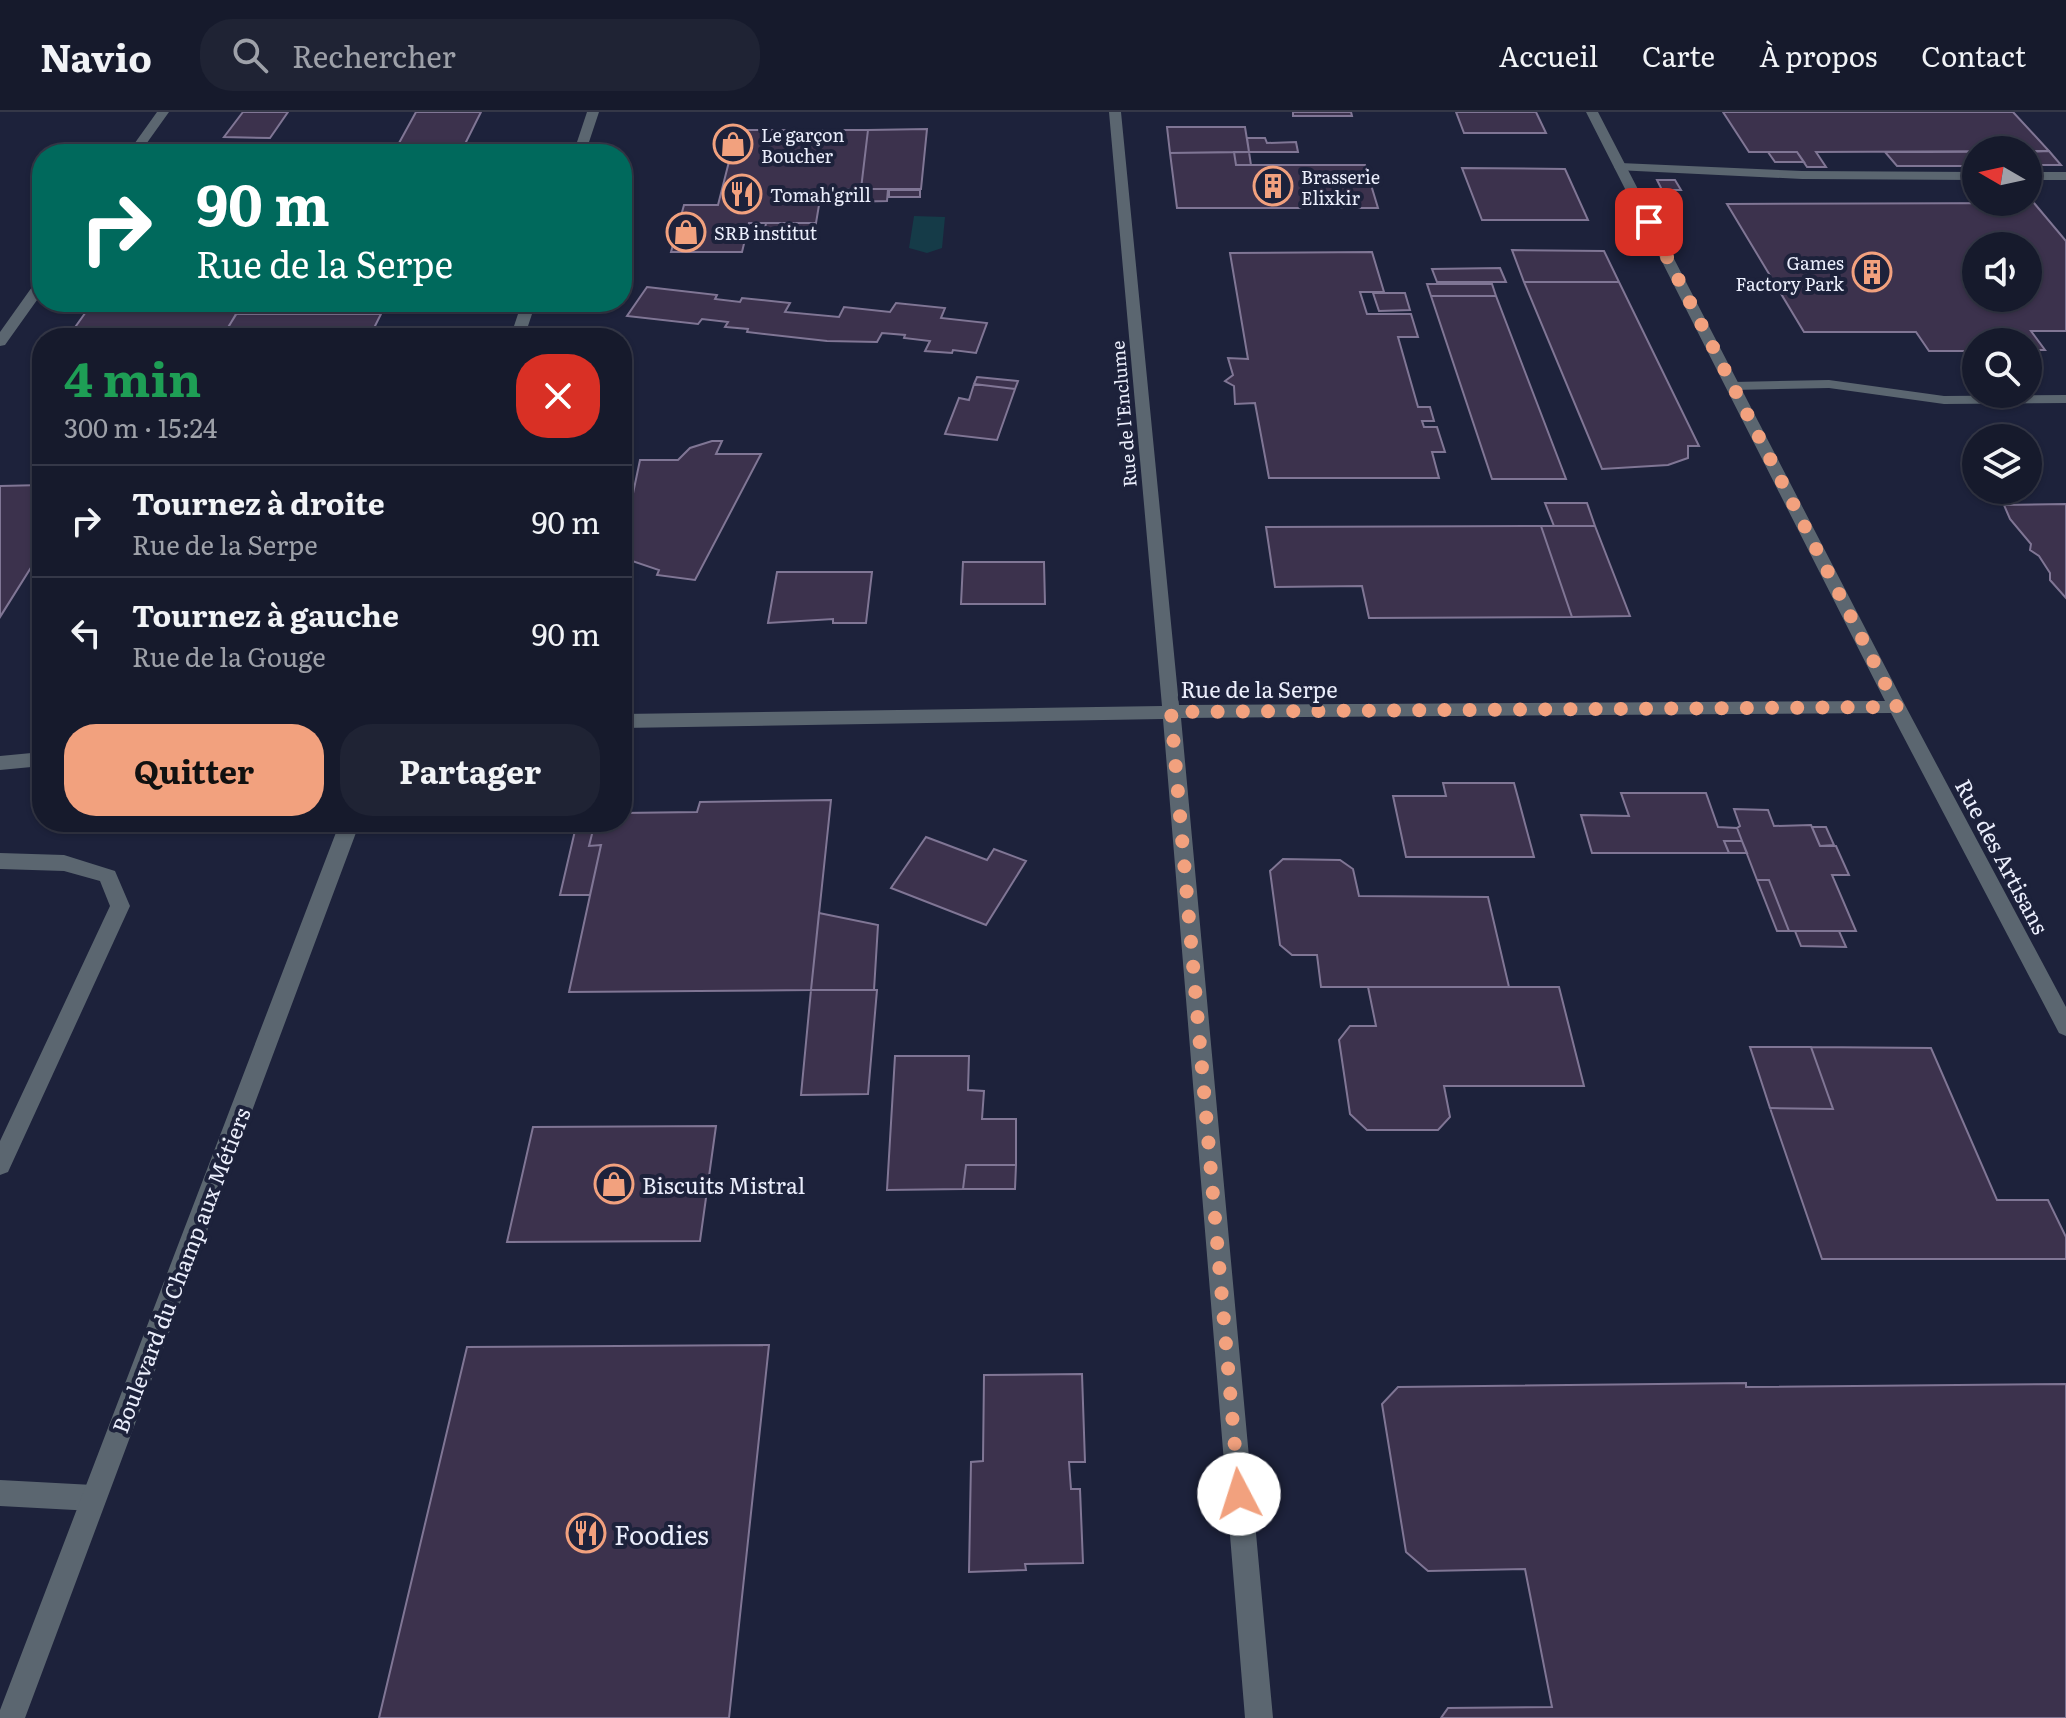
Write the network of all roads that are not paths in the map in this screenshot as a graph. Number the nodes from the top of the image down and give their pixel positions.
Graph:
1 (163, 112) edge
2 (593, 112) edge
3 (1115, 112) edge
4 (1592, 112) edge
5 (140, 144) edge
6 (582, 144) edge
7 (1620, 167) junction
8 (1962, 176) edge
9 (2042, 176) edge
10 (2066, 176) edge
11 (32, 297) edge
12 (0, 342) edge
13 (1733, 386) junction
14 (2066, 399) edge
15 (1897, 707) junction
16 (1171, 712) junction
17 (632, 721) edge
18 (32, 760) edge
19 (0, 763) edge
20 (346, 832) edge
21 (0, 861) edge
22 (2066, 1027) edge
23 (0, 1165) edge
24 (0, 1493) edge
25 (93, 1498) junction
26 (11, 1718) edge
27 (1259, 1718) edge

1 - 5 street
2 - 6 street
3 - 16 street, Rue de l'Enclume
4 - 7 street, Rue des Artisans
7 - 8 street
7 - 13 street, Rue des Artisans
9 - 10 street
11 - 12 street
13 - 14 street
13 - 15 street, Rue des Artisans
15 - 16 street, Rue de la Serpe
15 - 22 street, Rue des Artisans
16 - 17 street, Rue de la Serpe
16 - 27 street, Rue de l'Enclume
18 - 19 street
20 - 25 street, Boulevard du Champ aux Métiers
21 - 23 street
24 - 25 street
25 - 26 street, Boulevard du Champ aux Métiers

